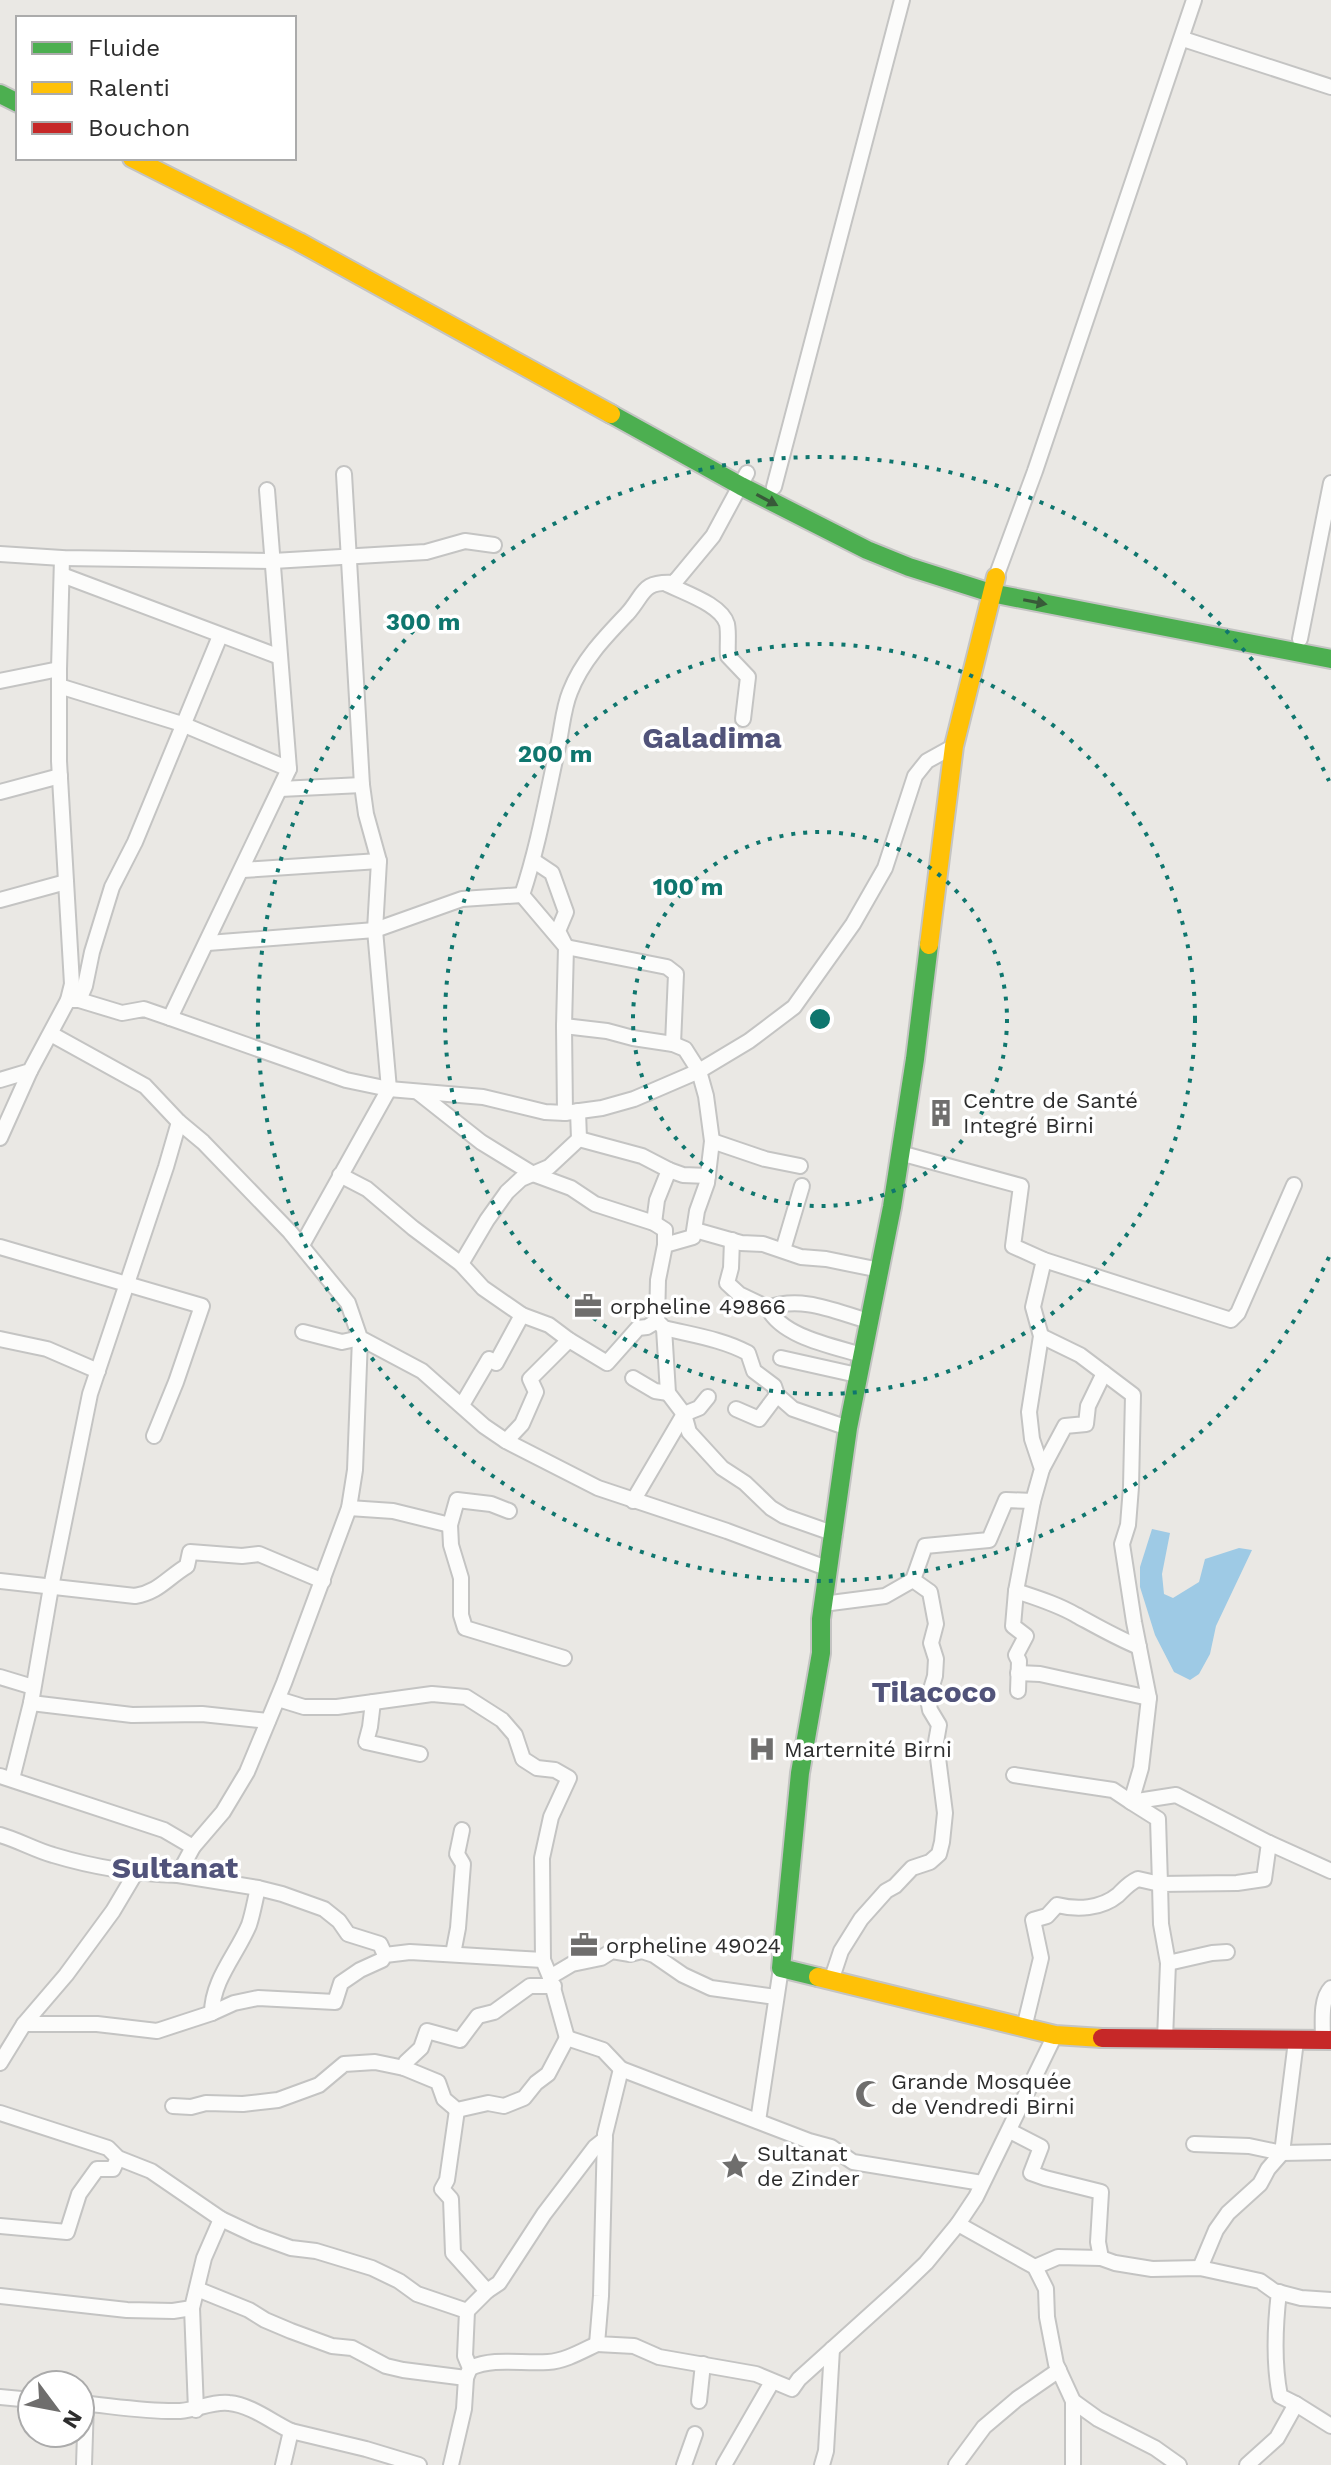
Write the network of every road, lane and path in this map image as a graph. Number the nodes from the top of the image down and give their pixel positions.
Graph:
1 (902, 0) edge
2 (1194, 0) edge
3 (1183, 39) junction
4 (1331, 87) edge
5 (136, 160) edge
6 (167, 160) edge
7 (344, 474) dead end
8 (744, 480) junction
9 (1331, 483) edge
10 (774, 487) junction
11 (267, 490) dead end
12 (798, 508) junction
13 (494, 545) dead end
14 (0, 554) edge
15 (350, 555) junction
16 (62, 558) junction
17 (273, 561) junction
18 (62, 575) junction
19 (665, 583) junction
20 (994, 585) junction
21 (220, 636) junction
22 (1300, 639) junction
23 (1331, 645) edge
24 (280, 657) junction
25 (1331, 659) edge
26 (59, 669) junction
27 (0, 681) edge
28 (59, 686) junction
29 (743, 719) dead end
30 (182, 724) junction
31 (954, 746) junction
32 (289, 769) junction
33 (60, 776) junction
34 (362, 785) junction
35 (280, 789) junction
36 (0, 792) edge
37 (379, 861) junction
38 (534, 861) junction
39 (243, 870) junction
40 (66, 882) junction
41 (522, 895) junction
42 (0, 900) edge
43 (375, 930) junction
44 (208, 943) junction
45 (566, 947) junction
46 (73, 1000) junction
47 (170, 1018) junction
48 (564, 1026) junction
49 (51, 1034) junction
50 (673, 1044) junction
51 (30, 1071) junction
52 (699, 1071) junction
53 (0, 1080) edge
54 (389, 1089) junction
55 (419, 1092) junction
56 (572, 1112) junction
57 (179, 1122) junction
58 (0, 1138) edge
59 (579, 1139) junction
60 (712, 1141) junction
61 (900, 1153) junction
62 (800, 1166) dead end
63 (669, 1170) junction
64 (533, 1174) junction
65 (340, 1175) junction
66 (708, 1176) junction
67 (1294, 1185) dead end
68 (802, 1186) dead end
69 (654, 1223) junction
70 (695, 1230) junction
71 (732, 1240) junction
72 (302, 1245) junction
73 (665, 1245) junction
74 (0, 1247) edge
75 (783, 1250) junction
76 (1044, 1260) junction
77 (461, 1264) junction
78 (880, 1270) junction
79 (127, 1283) junction
80 (768, 1308) junction
81 (522, 1315) junction
82 (869, 1321) junction
83 (660, 1325) junction
84 (303, 1332) dead end
85 (1041, 1336) junction
86 (360, 1338) junction
87 (0, 1339) edge
88 (569, 1340) junction
89 (862, 1355) junction
90 (781, 1358) dead end
91 (98, 1371) junction
92 (1104, 1373) junction
93 (857, 1375) junction
94 (633, 1378) dead end
95 (668, 1393) junction
96 (777, 1395) junction
97 (708, 1397) dead end
98 (462, 1405) junction
99 (736, 1409) dead end
100 (684, 1414) junction
101 (848, 1428) junction
102 (154, 1436) dead end
103 (506, 1441) junction
104 (1042, 1469) junction
105 (633, 1501) junction
106 (1033, 1501) junction
107 (349, 1508) junction
108 (509, 1511) dead end
109 (450, 1525) junction
110 (835, 1534) junction
111 (829, 1569) junction
112 (913, 1580) junction
113 (0, 1581) edge
114 (323, 1581) junction
115 (51, 1587) junction
116 (1016, 1591) junction
117 (823, 1604) junction
118 (1139, 1647) junction
119 (564, 1658) dead end
120 (1018, 1673) junction
121 (0, 1677) edge
122 (33, 1687) junction
123 (1018, 1691) dead end
124 (1149, 1698) junction
125 (278, 1699) junction
126 (373, 1702) junction
127 (31, 1703) junction
128 (268, 1721) junction
129 (420, 1754) dead end
130 (1014, 1775) dead end
131 (6, 1778) edge
132 (1131, 1802) junction
133 (462, 1830) dead end
134 (0, 1835) edge
135 (1269, 1843) junction
136 (193, 1847) junction
137 (1331, 1871) edge
138 (135, 1874) junction
139 (178, 1875) junction
140 (1160, 1884) junction
141 (258, 1888) junction
142 (1227, 1952) dead end
143 (453, 1954) junction
144 (385, 1955) junction
145 (543, 1960) junction
146 (1168, 1963) junction
147 (781, 1968) junction
148 (831, 1981) junction
149 (552, 1982) junction
150 (1331, 1988) edge
151 (776, 1997) junction
152 (212, 2013) junction
153 (24, 2024) junction
154 (1024, 2028) junction
155 (1055, 2035) junction
156 (567, 2038) junction
157 (1165, 2039) junction
158 (1327, 2040) edge
159 (1296, 2041) junction
160 (0, 2063) edge
161 (404, 2068) junction
162 (621, 2069) junction
163 (173, 2106) dead end
164 (457, 2110) junction
165 (0, 2113) edge
166 (758, 2121) junction
167 (1010, 2131) junction
168 (605, 2139) junction
169 (1194, 2144) dead end
170 (1331, 2152) edge
171 (1282, 2153) junction
172 (118, 2158) junction
173 (982, 2183) junction
174 (221, 2219) junction
175 (958, 2224) junction
176 (0, 2226) edge
177 (1101, 2258) junction
178 (1035, 2267) junction
179 (1200, 2268) junction
180 (197, 2289) junction
181 (487, 2291) junction
182 (1279, 2292) junction
183 (0, 2296) edge
184 (1331, 2300) edge
185 (192, 2308) junction
186 (467, 2311) junction
187 (597, 2344) junction
188 (832, 2349) junction
189 (703, 2364) junction
190 (1059, 2370) junction
191 (468, 2373) junction
192 (772, 2382) junction
193 (699, 2401) dead end
194 (1073, 2401) junction
195 (1296, 2404) junction
196 (96, 2405) edge
197 (196, 2410) junction
198 (1331, 2426) edge
199 (291, 2431) junction
200 (695, 2434) dead end
201 (1172, 2463) edge
202 (283, 2465) edge
203 (419, 2465) edge
204 (451, 2465) edge
205 (684, 2465) edge
206 (724, 2465) edge
207 (822, 2465) edge
208 (956, 2465) edge
209 (1073, 2465) edge
210 (1247, 2465) edge

1 - 10 street
2 - 3 street
3 - 4 street
3 - 20 street
5 - 8 main road
6 - 8 main road
7 - 15 street
8 - 10 main road
8 -> 12 main road
8 - 19 street
9 - 22 street
10 - 12 main road
11 - 17 street
12 - 20 main road
13 - 15 street
14 - 16 street
15 - 17 street
15 - 34 street
16 - 17 street
16 - 18 street
17 - 24 street
18 - 21 street
18 - 26 street
19 - 29 street
19 - 38 street
20 - 22 main road
20 -> 25 main road
20 - 31 main road
21 - 24 street
21 - 30 street
22 - 23 main road
24 - 32 street
26 - 27 street
26 - 28 street
28 - 30 street
28 - 33 street
30 - 32 street
30 - 46 street
31 - 52 street
31 - 61 main road
32 - 35 street
33 - 36 street
33 - 40 street
34 - 35 street
34 - 37 street
35 - 39 street
37 - 39 street
37 - 43 street
38 - 41 street
38 - 45 street
39 - 44 street
40 - 42 street
40 - 46 street
41 - 43 street
41 - 45 street
43 - 44 street
43 - 54 street
44 - 47 street
45 - 48 street
45 - 50 street
46 - 47 street
46 - 49 street
47 - 54 street
48 - 50 street
48 - 56 street
49 - 51 street
49 - 57 street
50 - 52 street
51 - 53 street
51 - 58 street
52 - 56 street
52 - 60 street
54 - 55 street
54 - 65 street
55 - 56 street
55 - 64 street
56 - 59 street
57 - 72 street
57 - 79 street
59 - 63 street
59 - 64 street
60 - 62 street
60 - 66 street
61 - 76 street
61 - 78 main road
63 - 66 street
63 - 69 street
64 - 69 street
64 - 77 street
65 - 72 street
65 - 77 street
66 - 70 street
67 - 76 street
68 - 75 street
69 - 73 street
70 - 71 street
70 - 73 street
71 - 75 street
71 - 80 street
72 - 86 street
73 - 83 street
74 - 79 street
75 - 78 street
76 - 85 street
77 - 81 street
78 - 82 main road
79 - 91 street
79 - 102 street
80 - 82 street
80 - 89 street
81 - 88 street
81 - 98 street
82 - 89 main road
83 - 88 street
83 - 95 street
83 - 96 street
84 - 86 street
85 - 92 street
85 - 104 street
86 - 98 street
86 - 107 street
87 - 91 street
88 - 103 street
89 - 93 main road
90 - 93 street
91 - 115 street
92 - 104 street
92 - 118 street
93 - 101 main road
94 - 95 street
95 - 100 street
96 - 99 street
96 - 101 street
97 - 100 street
98 - 103 street
100 - 105 street
100 - 110 street
101 - 110 main road
103 - 105 street
104 - 106 street
105 - 111 street
106 - 112 street
106 - 116 street
107 - 109 street
107 - 114 street
108 - 109 street
109 - 119 street
110 - 111 main road
111 - 117 main road
112 - 117 street
112 - 148 street
113 - 115 street
114 - 115 street
114 - 125 street
115 - 122 street
116 - 118 street
116 - 120 street
117 - 147 main road
118 - 124 street
120 - 123 street
120 - 124 street
121 - 122 street
122 - 127 street
124 - 132 street
125 - 126 street
125 - 128 street
126 - 129 street
126 - 145 street
127 - 128 street
127 - 131 street
128 - 136 street
130 - 132 street
131 - 136 street
132 - 135 street
132 - 140 street
133 - 143 street
134 - 138 street
135 - 137 street
135 - 140 street
136 - 139 street
138 - 139 street
138 - 153 street
139 - 141 street
140 - 146 street
140 - 154 street
141 - 144 street
141 - 152 street
142 - 146 street
143 - 144 street
143 - 145 street
144 - 152 street
145 - 149 street
146 - 157 street
147 - 148 main road
147 - 151 street
148 - 154 main road
149 - 151 street
149 - 156 street
149 - 161 street
150 - 158 street
151 - 166 street
152 - 153 street
153 - 160 street
154 - 155 main road
155 - 157 main road
155 - 167 street
156 - 162 street
156 - 164 street
157 - 159 main road
158 - 159 main road
159 - 171 street
161 - 163 street
161 - 164 street
162 - 166 street
162 - 168 street
164 - 181 street
165 - 172 street
166 - 173 street
167 - 173 street
167 - 177 street
168 - 181 street
168 - 187 street
169 - 171 street
170 - 171 street
171 - 179 street
172 - 174 street
172 - 176 street
173 - 175 street
174 - 180 street
174 - 186 street
175 - 178 street
175 - 188 street
177 - 178 street
177 - 179 street
178 - 190 street
179 - 182 street
180 - 185 street
180 - 191 street
181 - 186 street
182 - 184 street
182 - 195 street
183 - 185 street
185 - 197 street
186 - 191 street
187 - 189 street
187 - 191 street
188 - 192 street
188 - 207 street
189 - 192 street
189 - 193 street
190 - 194 street
190 - 208 street
191 - 204 street
192 - 206 street
194 - 201 street
194 - 209 street
195 - 198 street
195 - 210 street
196 - 197 street
197 - 199 street
199 - 202 street
199 - 203 street
200 - 205 street

